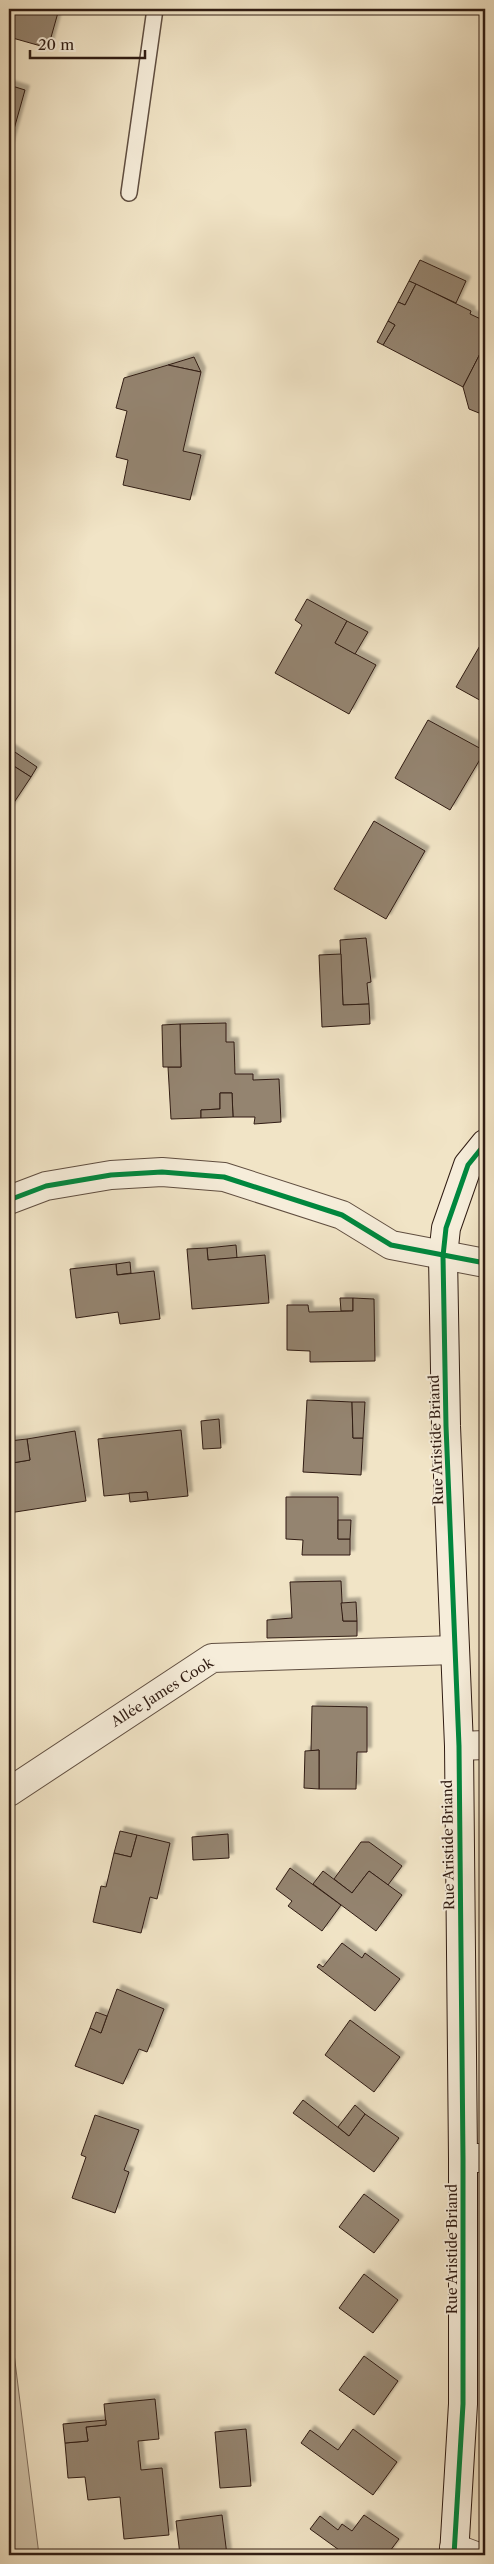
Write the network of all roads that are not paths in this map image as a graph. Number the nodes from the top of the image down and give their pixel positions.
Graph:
1 (155, 9) edge
2 (129, 193) dead end
3 (485, 1144) edge
4 (9, 1200) edge
5 (443, 1256) junction
6 (485, 1263) edge
7 (454, 1650) junction
8 (472, 1745) edge
9 (9, 1792) edge
10 (474, 2158) edge
11 (460, 2553) edge

1 - 2 lane
3 - 5 street, Rue Aristide Briand
4 - 5 street
5 - 6 street
5 - 7 street, Rue Aristide Briand
7 - 8 street, Rue Aristide Briand
7 - 9 street, Allée James Cook
8 - 10 street, Rue Aristide Briand
10 - 11 street, Rue Aristide Briand

